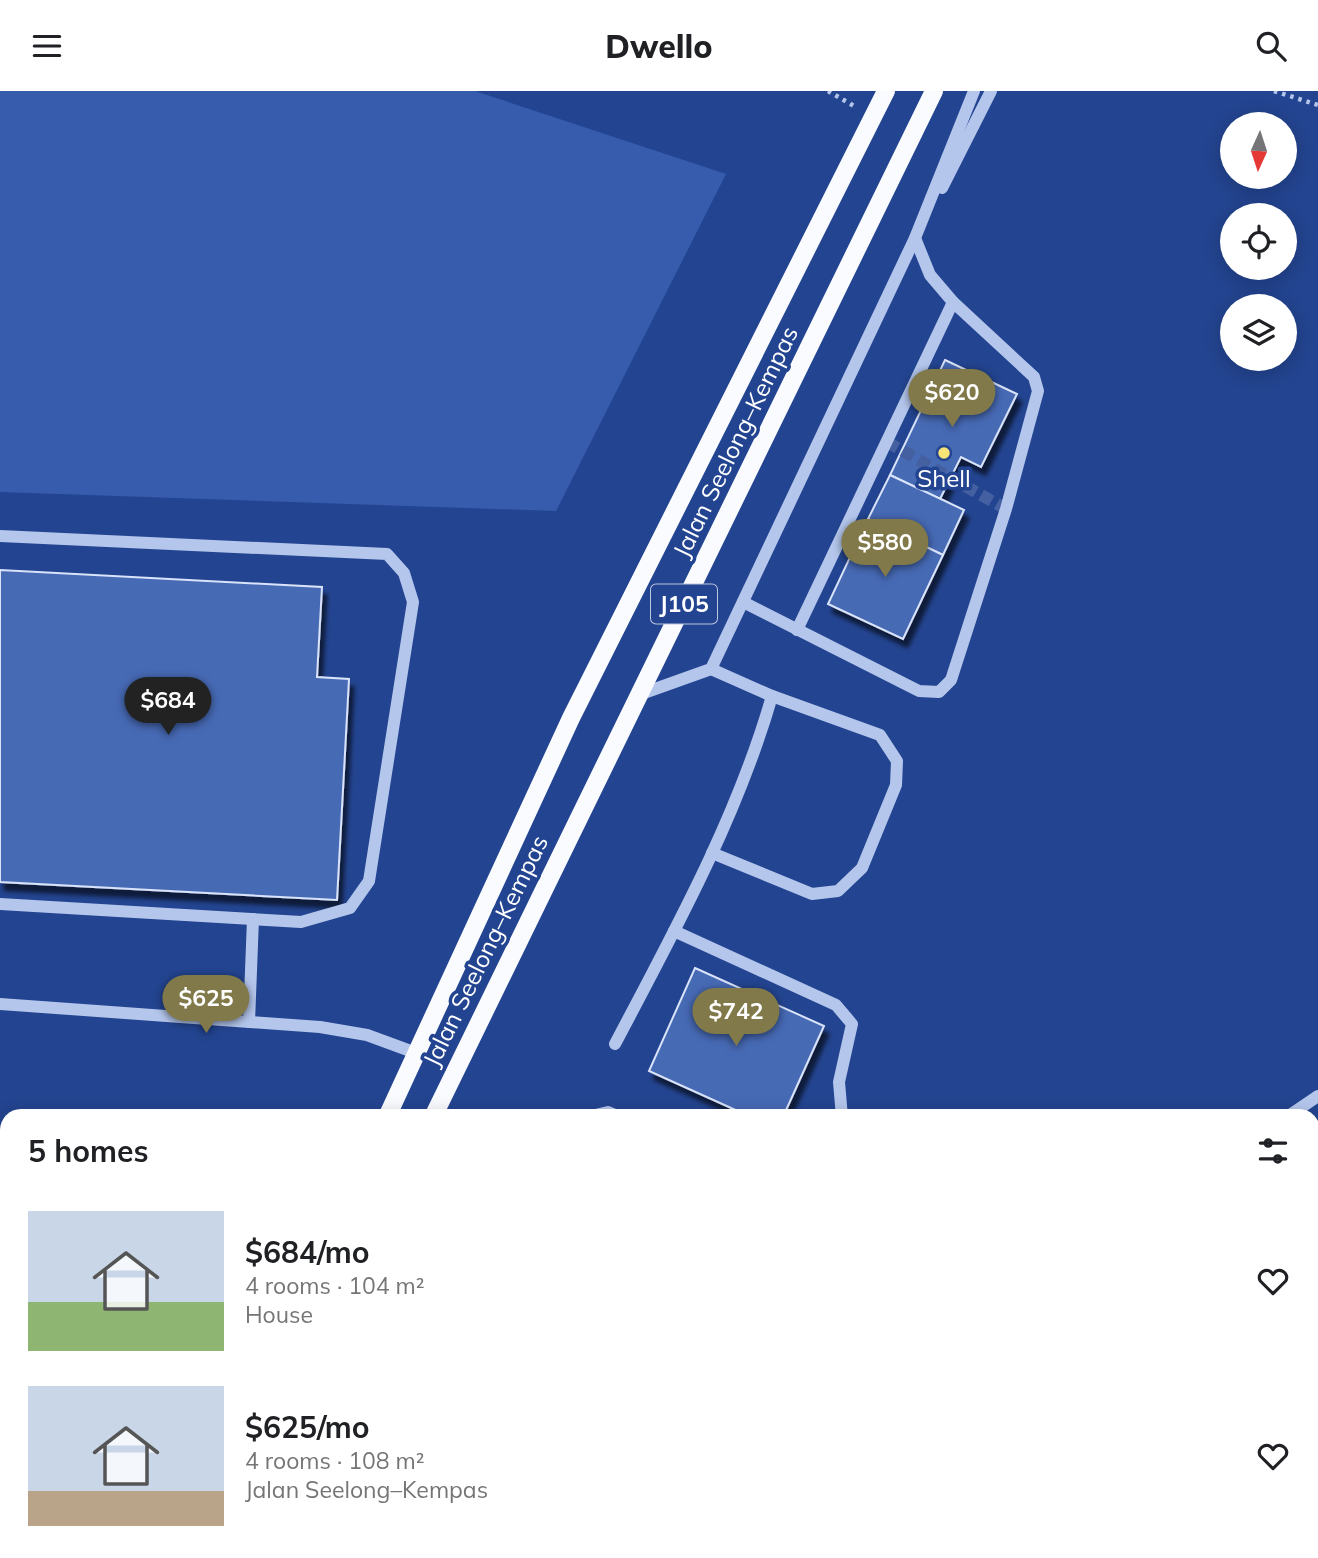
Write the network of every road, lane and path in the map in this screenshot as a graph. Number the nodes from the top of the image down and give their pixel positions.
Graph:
1 (886, 91) edge
2 (934, 91) edge
3 (974, 91) edge
4 (992, 91) edge
5 (1274, 91) edge
6 (1318, 105) edge
7 (915, 238) junction
8 (953, 302) junction
9 (0, 536) edge
10 (743, 601) junction
11 (797, 630) junction
12 (711, 669) junction
13 (641, 694) junction
14 (772, 696) junction
15 (712, 853) junction
16 (0, 904) edge
17 (253, 919) junction
18 (674, 931) junction
19 (0, 1004) edge
20 (249, 1022) junction
21 (615, 1044) dead end
22 (416, 1053) junction
23 (1318, 1096) edge
24 (391, 1109) edge
25 (437, 1109) edge
26 (841, 1109) edge
27 (1299, 1109) edge

1 - 22 main road, Jalan Seelong–Kempas / J105
2 - 13 main road, Jalan Seelong–Kempas / J105
3 - 7 street
4 - 7 street
5 - 6 path
7 - 8 street
7 - 10 street
8 - 11 street
8 - 11 street
9 - 17 street
10 - 11 street
10 - 12 street
12 - 13 street
12 - 14 street
13 - 25 main road, Jalan Seelong–Kempas / J105
14 - 15 street
14 - 15 street
15 - 18 street
16 - 17 street
17 - 20 street
18 - 21 street
18 - 26 street
19 - 20 street
20 - 22 street
22 - 24 main road, Jalan Seelong–Kempas / J105
23 - 27 street

